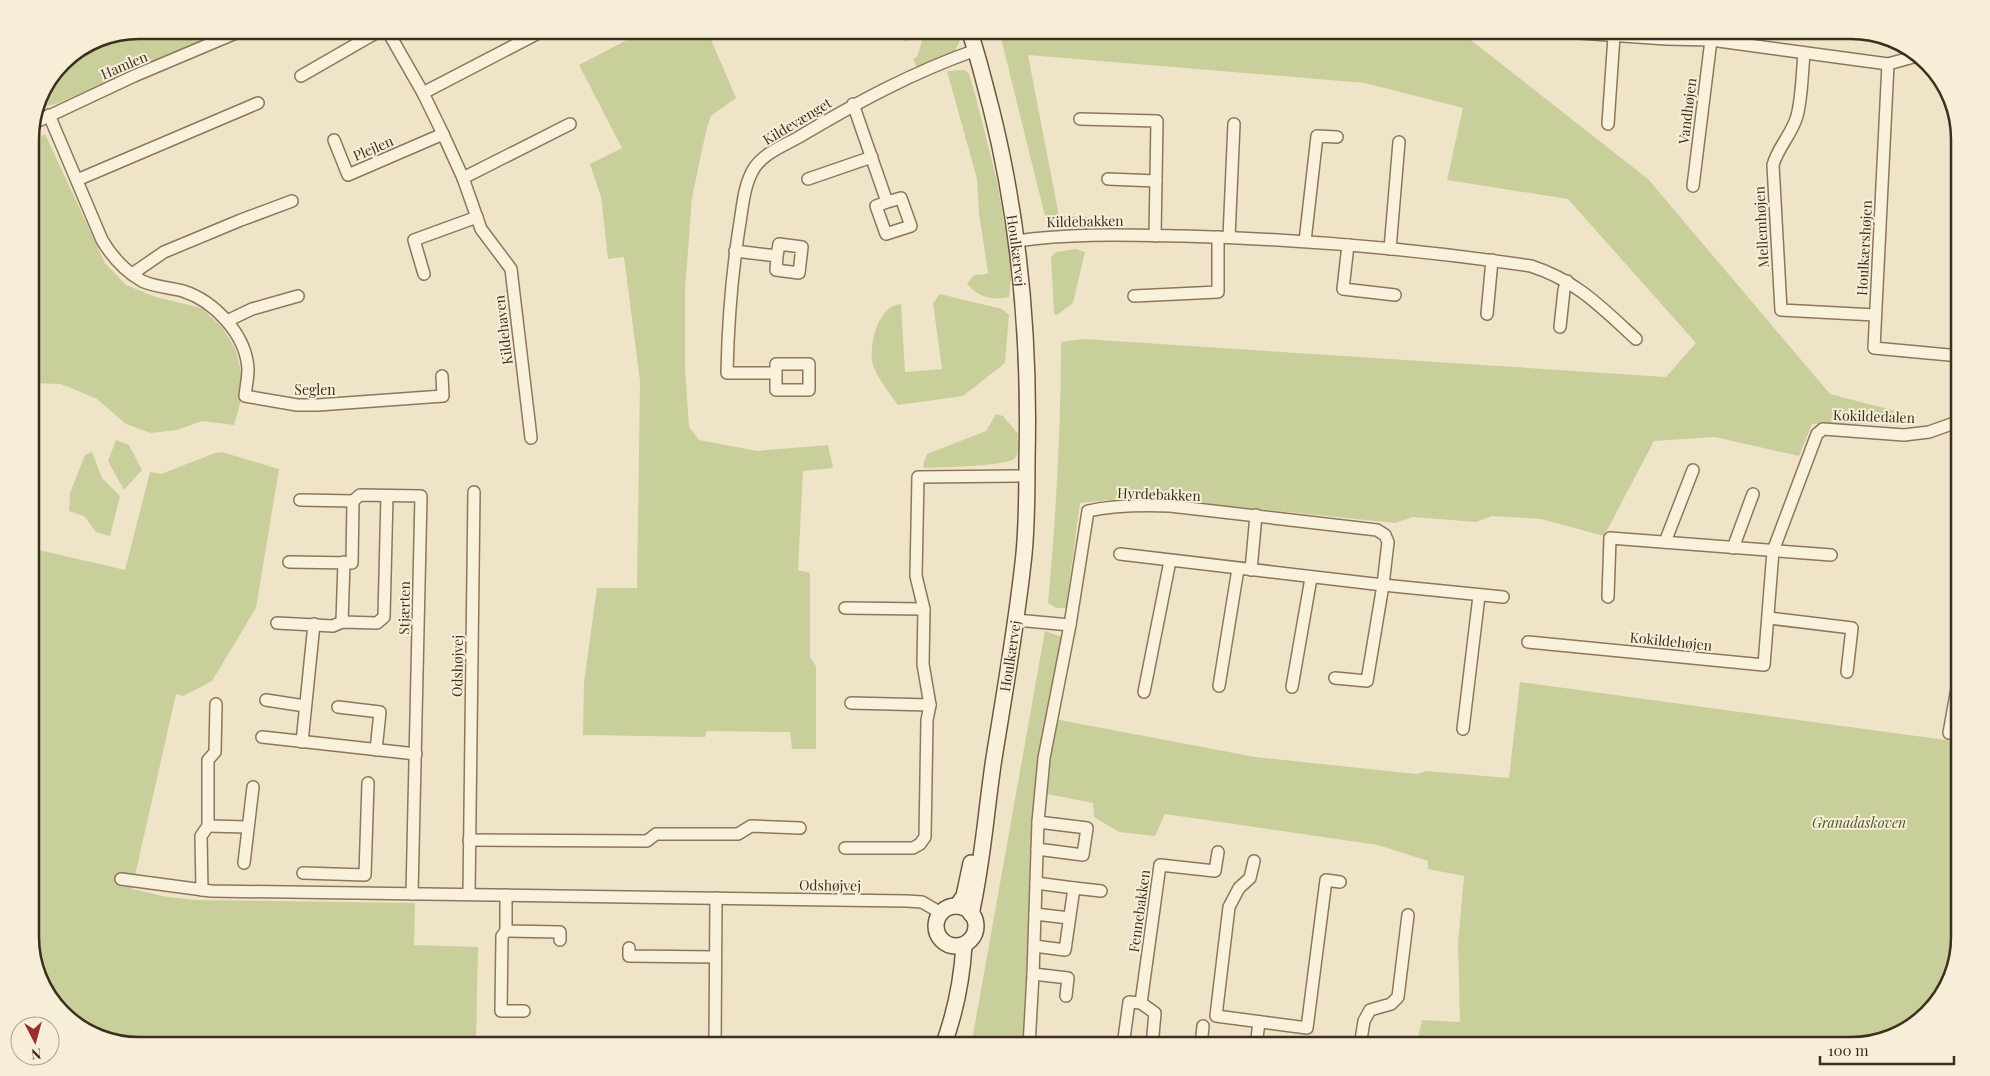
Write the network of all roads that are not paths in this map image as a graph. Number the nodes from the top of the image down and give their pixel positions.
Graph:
1 (222, 39) edge
2 (365, 39) edge
3 (391, 39) edge
4 (527, 39) edge
5 (972, 39) edge
6 (1614, 39) edge
7 (1687, 39) edge
8 (1711, 40) junction
9 (976, 50) junction
10 (1804, 54) junction
11 (1909, 58) edge
12 (1888, 64) junction
13 (301, 76) dead end
14 (423, 93) junction
15 (258, 103) dead end
16 (854, 104) junction
17 (42, 117) edge
18 (1080, 119) dead end
19 (570, 124) dead end
20 (1234, 124) dead end
21 (1608, 124) dead end
22 (444, 134) junction
23 (1337, 136) dead end
24 (334, 140) dead end
25 (1399, 142) dead end
26 (872, 157) junction
27 (463, 178) junction
28 (808, 178) dead end
29 (1108, 179) dead end
30 (77, 180) junction
31 (1156, 181) junction
32 (1693, 186) dead end
33 (292, 201) dead end
34 (888, 202) dead end
35 (477, 217) junction
36 (1155, 236) junction
37 (1224, 237) junction
38 (1016, 240) junction
39 (1305, 242) junction
40 (1348, 245) junction
41 (1390, 249) junction
42 (735, 251) junction
43 (777, 256) dead end
44 (1492, 260) junction
45 (132, 274) junction
46 (424, 274) dead end
47 (1567, 281) junction
48 (1395, 295) dead end
49 (298, 296) dead end
50 (1134, 296) dead end
51 (1487, 314) dead end
52 (1875, 316) junction
53 (227, 321) junction
54 (1560, 327) dead end
55 (1636, 339) dead end
56 (1951, 355) edge
57 (776, 373) dead end
58 (442, 376) dead end
59 (1951, 424) edge
60 (1817, 434) joint
61 (531, 438) dead end
62 (1693, 470) dead end
63 (1027, 476) junction
64 (474, 492) dead end
65 (1752, 494) dead end
66 (387, 496) junction
67 (300, 500) dead end
68 (353, 501) junction
69 (1256, 515) junction
70 (1666, 542) junction
71 (1733, 548) junction
72 (1773, 551) junction
73 (1120, 554) dead end
74 (1831, 555) dead end
75 (1170, 561) junction
76 (289, 562) dead end
77 (344, 562) junction
78 (1238, 569) junction
79 (1251, 570) junction
80 (1311, 578) junction
81 (1383, 585) junction
82 (1479, 596) junction
83 (1503, 598) dead end
84 (1608, 598) dead end
85 (845, 608) dead end
86 (924, 609) junction
87 (1769, 618) junction
88 (1016, 620) junction
89 (342, 622) junction
90 (277, 623) dead end
91 (314, 624) junction
92 (1070, 625) junction
93 (1528, 642) dead end
94 (1847, 672) dead end
95 (1335, 678) dead end
96 (1219, 686) dead end
97 (1292, 687) dead end
98 (1144, 692) dead end
99 (266, 700) dead end
100 (852, 703) dead end
101 (216, 704) dead end
102 (930, 704) junction
103 (306, 706) junction
104 (338, 707) dead end
105 (1951, 722) edge
106 (1463, 729) dead end
107 (1949, 733) dead end
108 (262, 737) dead end
109 (302, 742) junction
110 (376, 750) junction
111 (416, 754) junction
112 (991, 776) junction
113 (368, 783) dead end
114 (253, 787) dead end
115 (1038, 822) junction
116 (208, 826) junction
117 (248, 827) junction
118 (800, 828) dead end
119 (469, 840) junction
120 (845, 848) dead end
121 (1037, 849) junction
122 (1218, 852) dead end
123 (1254, 861) dead end
124 (244, 863) dead end
125 (303, 873) dead end
126 (329, 874) junction
127 (121, 879) dead end
128 (1340, 882) dead end
129 (1036, 884) junction
130 (1074, 888) junction
131 (202, 890) junction
132 (1101, 891) dead end
133 (330, 892) junction
134 (412, 894) junction
135 (469, 894) junction
136 (506, 895) junction
137 (716, 898) junction
138 (957, 906) junction
139 (941, 913) junction
140 (971, 914) junction
141 (1035, 914) junction
142 (1408, 915) dead end
143 (1070, 918) junction
144 (506, 931) junction
145 (560, 940) dead end
146 (958, 946) junction
147 (1034, 946) junction
148 (630, 948) dead end
149 (714, 957) junction
150 (1033, 974) junction
151 (1066, 996) dead end
152 (1141, 1003) junction
153 (524, 1011) dead end
154 (1259, 1022) junction
155 (1203, 1026) dead end
156 (715, 1037) edge
157 (942, 1037) edge
158 (1030, 1037) edge
159 (1124, 1037) edge
160 (1153, 1037) edge
161 (1201, 1037) edge
162 (1257, 1037) edge
163 (1361, 1037) edge

1 - 17 street, Hamlen
2 - 13 street
3 - 14 street
4 - 14 street
5 - 9 street, Houlkærvej
6 - 21 street
7 - 8 street
8 - 10 street
8 - 32 street, Vandhøjen
9 - 16 street, Kildevænget
9 - 38 street, Houlkærvej
10 - 12 street
10 - 52 street, Mellemhøjen
11 - 12 street
12 - 52 street, Houlkærshøjen
14 - 22 street
15 - 30 street
16 - 26 street, Kildevænget
16 - 42 street, Kildevænget
17 - 30 street, Seglen
18 - 31 street
19 - 27 street
20 - 37 street
22 - 24 street, Plejlen
22 - 27 street
23 - 39 street
25 - 41 street
26 - 28 street
26 - 34 street, Kildevænget
27 - 35 street
29 - 31 street
30 - 45 street, Seglen
31 - 36 street
33 - 45 street
35 - 46 street
35 - 61 street, Kildehaven
36 - 37 street, Kildebakken
36 - 38 street, Kildebakken
37 - 39 street, Kildebakken
37 - 50 street
38 - 63 street, Houlkærvej
39 - 40 street, Kildebakken
40 - 41 street, Kildebakken
40 - 48 street
41 - 44 street, Kildebakken
42 - 43 street
42 - 57 street, Kildevænget
44 - 47 street, Kildebakken
44 - 51 street
45 - 53 street, Seglen
47 - 54 street
47 - 55 street, Kildebakken
49 - 53 street
52 - 56 street, Houlkærshøjen
53 - 58 street, Seglen
59 - 60 street, Kokildedalen
60 - 72 street, Kokildehøjen
62 - 70 street
63 - 86 street
63 - 88 street, Houlkærvej
64 - 119 street, Odshøjvej
65 - 71 street
66 - 68 street, Stjærten
66 - 89 street, Stjærten
66 - 111 street, Stjærten
67 - 68 street, Stjærten
68 - 77 street
69 - 79 street
69 - 81 street, Hyrdebakken
69 - 92 street, Hyrdebakken
70 - 71 street
70 - 84 street
71 - 72 street
72 - 74 street
72 - 87 street, Kokildehøjen
73 - 75 street
75 - 78 street
75 - 98 street
76 - 77 street
77 - 89 street
78 - 79 street
78 - 96 street
79 - 80 street
80 - 81 street
80 - 97 street
81 - 82 street
81 - 95 street, Hyrdebakken
82 - 83 street
82 - 106 street
85 - 86 street
86 - 102 street
87 - 93 street, Kokildehøjen
87 - 94 street
88 - 92 street
88 - 112 street, Houlkærvej
89 - 91 street, Stjærten
90 - 91 street, Stjærten
91 - 103 street
92 - 115 street, Hyrdebakken
99 - 103 street
100 - 102 street
101 - 116 street
102 - 120 street
103 - 109 street
104 - 110 street
105 - 107 street
108 - 109 street
109 - 110 street
110 - 111 street
111 - 134 street, Stjærten
112 - 138 street, Houlkærvej
112 - 140 street, Houlkærvej
113 - 126 street
114 - 117 street
115 - 121 street
115 - 121 street
116 - 117 street
116 - 131 street
117 - 124 street
118 - 119 street
119 - 135 street, Odshøjvej
121 - 129 street
122 - 152 street, Fennebakken
123 - 154 street
125 - 126 street
126 - 133 street
127 - 131 street, Odshøjvej
128 - 154 street
129 - 130 street
129 - 141 street
130 - 132 street
130 - 143 street
131 - 133 street, Odshøjvej
133 - 134 street, Odshøjvej
134 - 135 street, Odshøjvej
135 - 136 street, Odshøjvej
136 - 137 street, Odshøjvej
136 - 144 street
137 - 139 street, Odshøjvej
137 - 149 street
138 - 139 street
138 - 140 street
139 - 146 street
140 - 146 street
141 - 143 street
141 - 147 street
142 - 163 street
143 - 147 street
144 - 145 street
144 - 153 street
146 - 157 street
147 - 150 street
148 - 149 street
149 - 156 street
150 - 151 street
150 - 158 street
152 - 159 street
152 - 160 street
154 - 162 street
155 - 161 street

